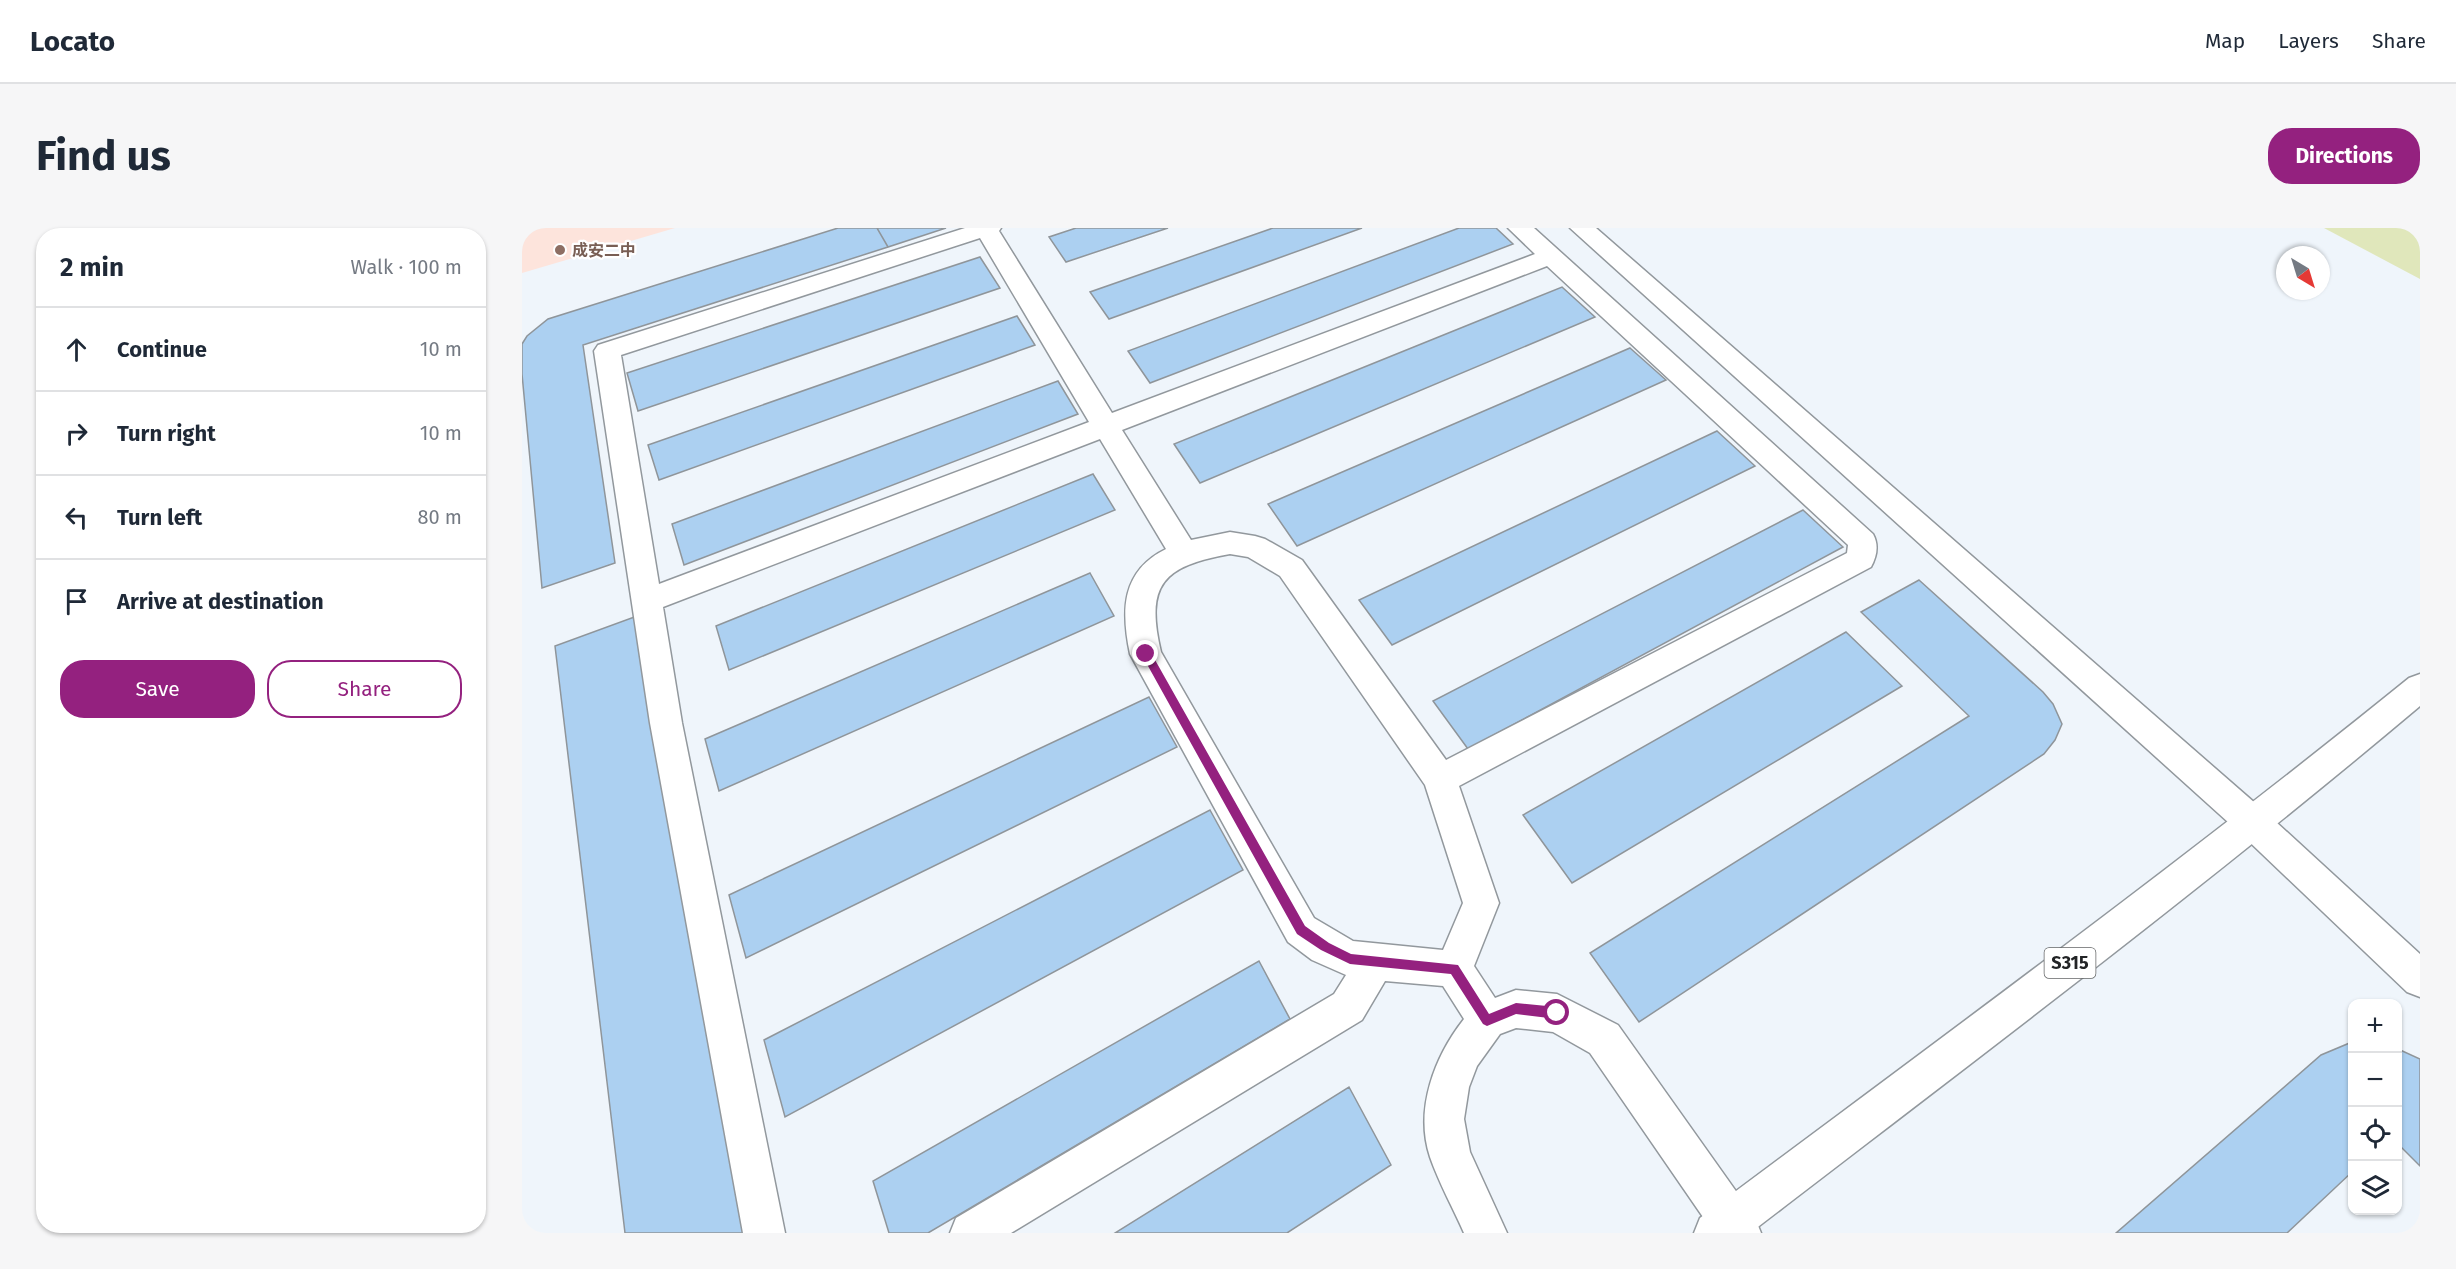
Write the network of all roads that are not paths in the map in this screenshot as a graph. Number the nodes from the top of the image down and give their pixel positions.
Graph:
1 (988, 228) edge
2 (1520, 228) edge
3 (1582, 228) edge
4 (1551, 256) junction
5 (1106, 426) junction
6 (1183, 553) junction
7 (647, 601) junction
8 (2420, 687) edge
9 (1440, 779) junction
10 (2251, 821) junction
11 (1375, 962) junction
12 (1454, 969) junction
13 (2420, 979) edge
14 (1487, 1020) junction
15 (1729, 1229) edge
16 (764, 1233) edge
17 (971, 1233) edge
18 (1486, 1233) edge

1 - 5 street
1 - 7 street
2 - 4 street
3 - 10 street
4 - 5 street
4 - 9 street
5 - 6 street
5 - 7 street
6 - 9 street
6 - 11 street
7 - 16 street
8 - 10 street, S315
9 - 12 street
10 - 13 street
10 - 15 street, S315
11 - 12 street
11 - 17 street
12 - 14 street
14 - 15 street
14 - 18 street

